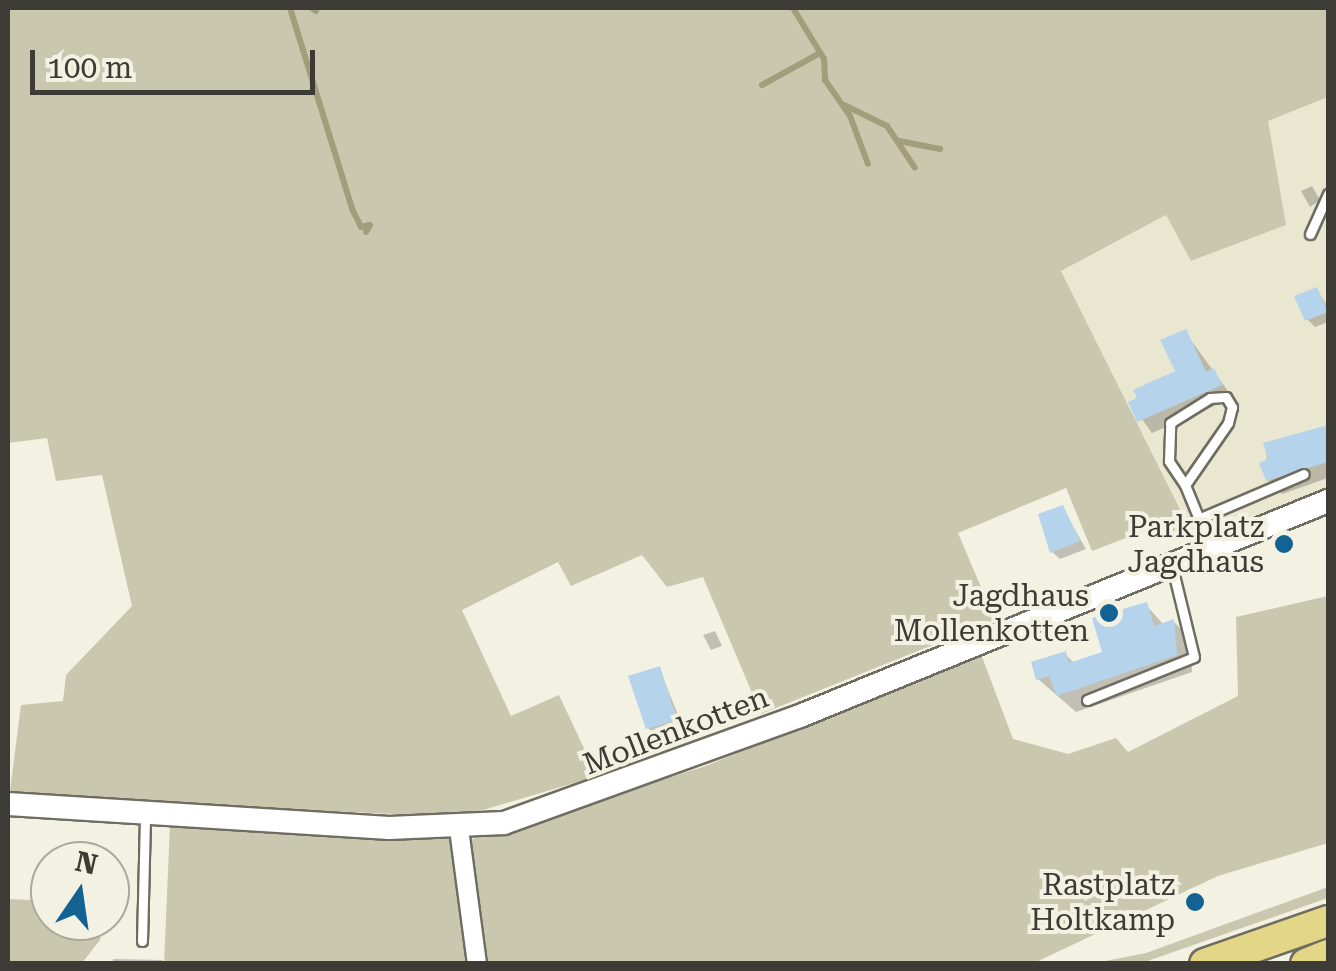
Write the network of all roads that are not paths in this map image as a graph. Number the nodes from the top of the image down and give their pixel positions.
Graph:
1 (1328, 194) edge
2 (1310, 234) dead end
3 (1304, 474) dead end
4 (1185, 484) junction
5 (1328, 500) edge
6 (1196, 520) junction
7 (1212, 548) junction
8 (1172, 564) junction
9 (1087, 700) dead end
10 (8, 804) edge
11 (146, 813) junction
12 (459, 829) junction
13 (1328, 921) edge
14 (142, 941) dead end
15 (1328, 956) edge
16 (477, 964) edge
17 (1206, 964) edge
18 (1306, 964) edge

1 - 2 lane
3 - 6 lane
4 - 4 lane
4 - 6 lane
5 - 7 main road, Mollenkotten
6 - 7 lane
7 - 8 main road, Mollenkotten
8 - 9 lane
8 - 12 main road, Mollenkotten
10 - 11 main road, Mollenkotten
11 - 12 main road, Mollenkotten
11 - 14 lane
12 - 16 street
13 - 17 highway
15 - 18 highway

